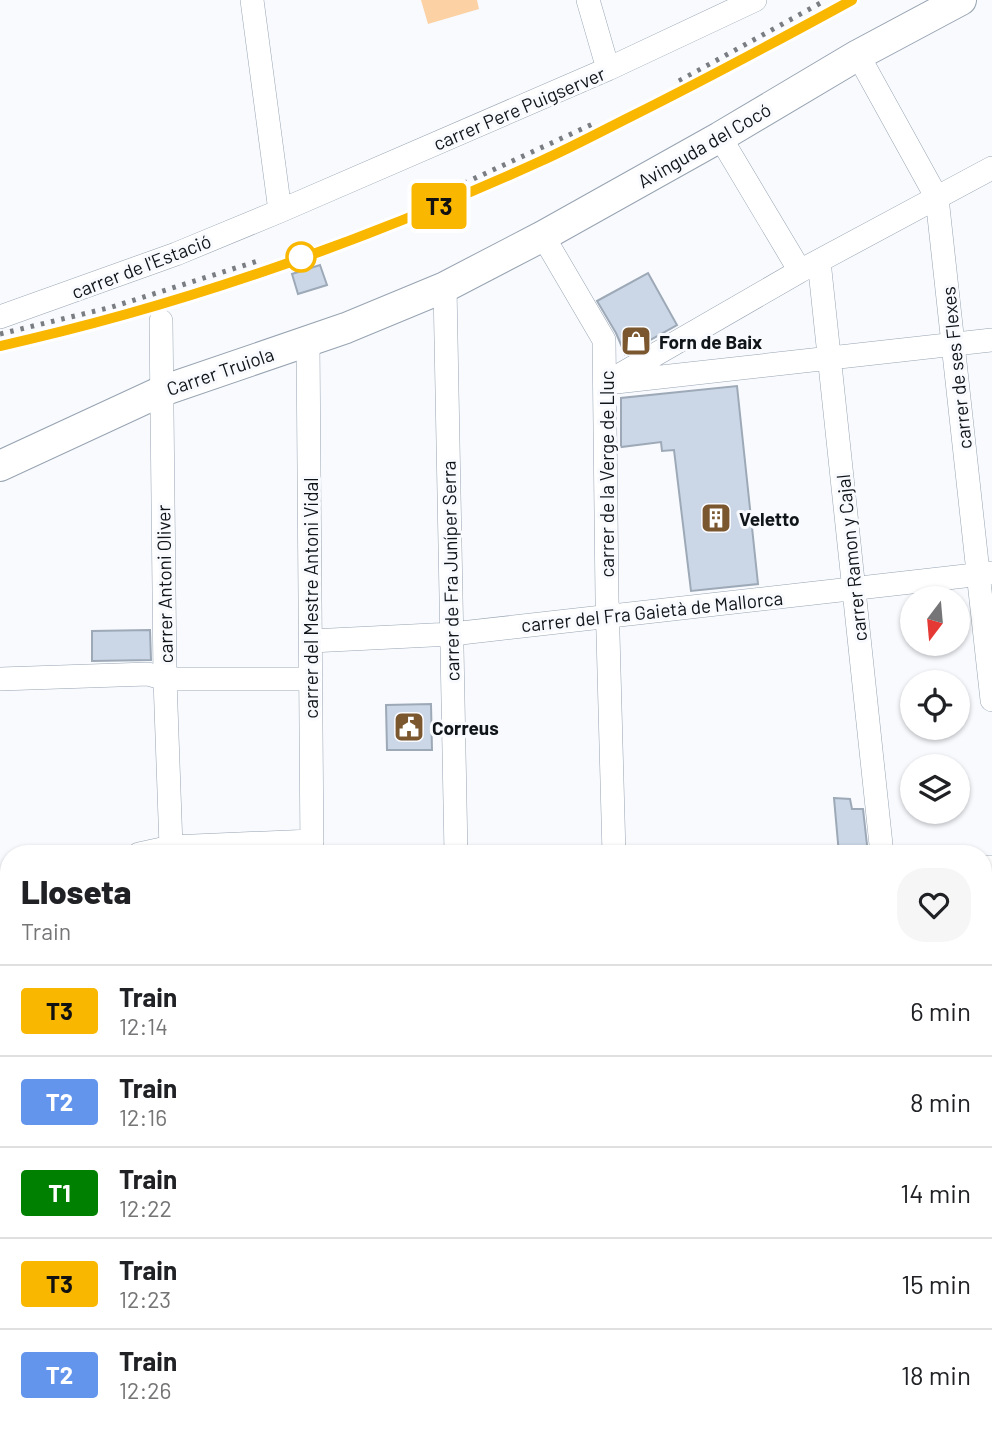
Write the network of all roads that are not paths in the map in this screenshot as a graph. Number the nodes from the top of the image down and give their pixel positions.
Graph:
1 (252, 0) edge
2 (588, 0) edge
3 (755, 0) edge
4 (961, 0) edge
5 (858, 55) junction
6 (608, 69) junction
7 (720, 137) junction
8 (992, 168) edge
9 (937, 198) junction
10 (280, 211) junction
11 (543, 236) junction
12 (809, 266) junction
13 (444, 287) junction
14 (0, 317) edge
15 (161, 321) dead end
16 (992, 340) edge
17 (308, 341) junction
18 (954, 344) junction
19 (830, 357) junction
20 (607, 383) junction
21 (162, 391) junction
22 (0, 466) edge
23 (985, 574) edge
24 (854, 589) junction
25 (608, 617) junction
26 (452, 634) junction
27 (311, 641) junction
28 (0, 679) edge
29 (165, 679) junction
30 (311, 679) junction
31 (992, 700) edge
32 (172, 845) edge
33 (312, 845) edge
34 (456, 845) edge
35 (614, 845) edge
36 (881, 845) edge

1 - 10 street
2 - 6 street
3 - 6 street, carrer Pere Puigserver
4 - 5 main road, Avinguda del Cocó
5 - 7 main road, Avinguda del Cocó
5 - 9 street, carrer de ses Flexes
6 - 10 street, carrer Pere Puigserver
7 - 11 main road, Avinguda del Cocó
7 - 12 street, carrer Ramon y Cajal
8 - 9 street
9 - 12 street
9 - 18 street, carrer de ses Flexes
10 - 14 street, carrer de l'Estació
11 - 13 main road, Avinguda del Cocó
11 - 20 street, carrer de la Verge de Lluc
12 - 19 street, carrer Ramon y Cajal
12 - 20 street
13 - 17 main road, Carrer Truiola
13 - 26 street, carrer de Fra Juníper Serra
15 - 21 street, carrer Antoni Oliver
16 - 18 street
17 - 21 main road, Carrer Truiola
17 - 27 street, carrer del Mestre Antoni Vidal
18 - 19 street
18 - 23 street, carrer de ses Flexes
19 - 20 street
19 - 24 street, carrer Ramon y Cajal
20 - 25 street, carrer de la Verge de Lluc
21 - 22 main road, Carrer Truiola
21 - 29 street, carrer Antoni Oliver
23 - 24 street, carrer del Fra Gaietà de Mallorca
23 - 31 street, carrer de ses Flexes
24 - 25 street, carrer del Fra Gaietà de Mallorca
24 - 36 street, carrer Ramon y Cajal
25 - 26 street, carrer del Fra Gaietà de Mallorca
25 - 35 street, carrer de la Verge de Lluc
26 - 27 street, carrer del Fra Gaietà de Mallorca
26 - 34 street, carrer de Fra Juníper Serra
27 - 30 street, carrer del Mestre Antoni Vidal
28 - 29 street
29 - 30 street
29 - 32 street, carrer Antoni Oliver
30 - 33 street, carrer del Mestre Antoni Vidal

